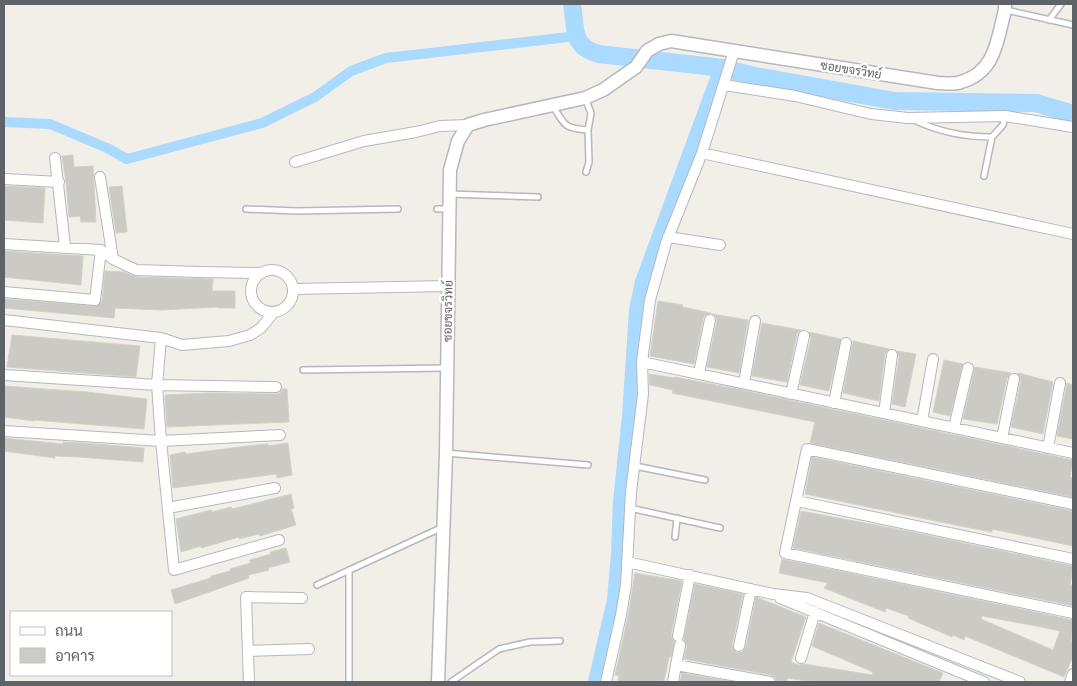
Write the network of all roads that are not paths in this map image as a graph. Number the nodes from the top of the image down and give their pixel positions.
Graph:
1 (1061, 4) edge
2 (1005, 7) edge
3 (1049, 20) junction
4 (1073, 25) edge
5 (732, 55) junction
6 (724, 85) junction
7 (585, 98) junction
8 (553, 105) junction
9 (1005, 116) junction
10 (908, 118) junction
11 (468, 125) junction
12 (1073, 127) edge
13 (588, 130) junction
14 (992, 137) junction
15 (702, 153) junction
16 (56, 158) dead end
17 (295, 162) dead end
18 (586, 172) dead end
19 (984, 176) dead end
20 (100, 177) dead end
21 (4, 179) edge
22 (59, 182) junction
23 (449, 194) junction
24 (538, 196) dead end
25 (246, 208) dead end
26 (398, 209) dead end
27 (1073, 234) edge
28 (668, 237) junction
29 (4, 244) edge
30 (720, 244) dead end
31 (65, 246) junction
32 (101, 250) junction
33 (113, 258) junction
34 (262, 272) junction
35 (448, 286) junction
36 (293, 288) junction
37 (4, 292) edge
38 (274, 312) junction
39 (4, 320) edge
40 (710, 320) dead end
41 (755, 321) dead end
42 (804, 336) dead end
43 (161, 338) junction
44 (846, 343) dead end
45 (892, 354) dead end
46 (932, 359) dead end
47 (642, 362) junction
48 (447, 368) junction
49 (968, 368) dead end
50 (303, 370) dead end
51 (699, 373) junction
52 (4, 375) edge
53 (1014, 379) dead end
54 (744, 383) junction
55 (1060, 383) dead end
56 (157, 385) junction
57 (276, 387) dead end
58 (791, 394) junction
59 (834, 403) junction
60 (884, 413) junction
61 (922, 421) junction
62 (954, 428) junction
63 (4, 431) edge
64 (280, 435) dead end
65 (1002, 438) junction
66 (161, 441) junction
67 (1048, 448) junction
68 (446, 453) junction
69 (1073, 453) edge
70 (588, 465) dead end
71 (634, 466) junction
72 (705, 480) dead end
73 (276, 488) dead end
74 (797, 501) junction
75 (1073, 504) edge
76 (168, 508) junction
77 (630, 508) junction
78 (677, 518) junction
79 (443, 527) junction
80 (720, 528) dead end
81 (674, 537) dead end
82 (279, 540) dead end
83 (1073, 559) edge
84 (627, 562) junction
85 (349, 570) junction
86 (690, 575) junction
87 (318, 585) dead end
88 (752, 588) junction
89 (772, 594) junction
90 (302, 598) dead end
91 (814, 612) junction
92 (1073, 613) edge
93 (560, 641) dead end
94 (739, 646) dead end
95 (309, 649) dead end
96 (248, 651) junction
97 (801, 658) dead end
98 (676, 665) junction
99 (1073, 674) edge
100 (249, 682) edge
101 (349, 682) edge
102 (438, 682) edge
103 (451, 682) edge
104 (606, 682) edge
105 (672, 682) edge
106 (770, 682) edge
107 (984, 682) edge
108 (1020, 682) edge
109 (1070, 682) edge

1 - 3 lane
2 - 3 lane
2 - 5 street, ซอยขจรวิทย์
3 - 4 lane
5 - 6 street
5 - 7 street, ซอยขจรวิทย์
6 - 10 street
6 - 15 street
7 - 8 street
7 - 13 lane
8 - 11 street
8 - 13 lane
9 - 10 street
9 - 12 street
9 - 14 lane
10 - 14 lane
11 - 17 street
11 - 23 street, ซอยขจรวิทย์
13 - 18 lane
14 - 19 lane
15 - 27 street
15 - 28 street
16 - 22 street
20 - 33 street
21 - 22 street
22 - 31 street
23 - 24 lane
23 - 35 street, ซอยขจรวิทย์
25 - 26 lane
28 - 30 street
28 - 47 street
29 - 31 street
31 - 32 street
32 - 33 street
32 - 37 street
33 - 34 street
34 - 36 street
34 - 38 street
35 - 36 street
35 - 48 street, ซอยขจรวิทย์
36 - 38 street
38 - 43 street
39 - 43 street
40 - 51 street
41 - 54 street
42 - 58 street
43 - 56 street
44 - 59 street
45 - 60 street
46 - 61 street
47 - 51 street
47 - 71 street
48 - 50 lane
48 - 68 street, ซอยขจรวิทย์
49 - 62 street
51 - 54 street
52 - 56 street
53 - 65 street
54 - 58 street
55 - 67 street
56 - 57 street
56 - 66 street
58 - 59 street
59 - 60 street
60 - 61 street
61 - 62 street
62 - 65 street
63 - 66 street
64 - 66 street
65 - 67 street
66 - 76 street
67 - 69 street
68 - 70 lane
68 - 79 street, ซอยขจรวิทย์
71 - 72 lane
71 - 77 street
73 - 76 street
74 - 75 street
74 - 83 street
74 - 92 street
76 - 82 street
77 - 78 lane
77 - 84 street
78 - 80 lane
78 - 81 lane
79 - 85 lane
79 - 102 street, ซอยขจรวิทย์
84 - 86 street
84 - 104 street
85 - 87 lane
85 - 101 lane
86 - 88 street
86 - 98 street
88 - 89 street
88 - 94 street
89 - 91 street
89 - 108 street
90 - 96 street
91 - 97 street
91 - 107 street
93 - 103 lane
95 - 96 street
96 - 100 street
98 - 105 street
98 - 106 street
99 - 109 street

